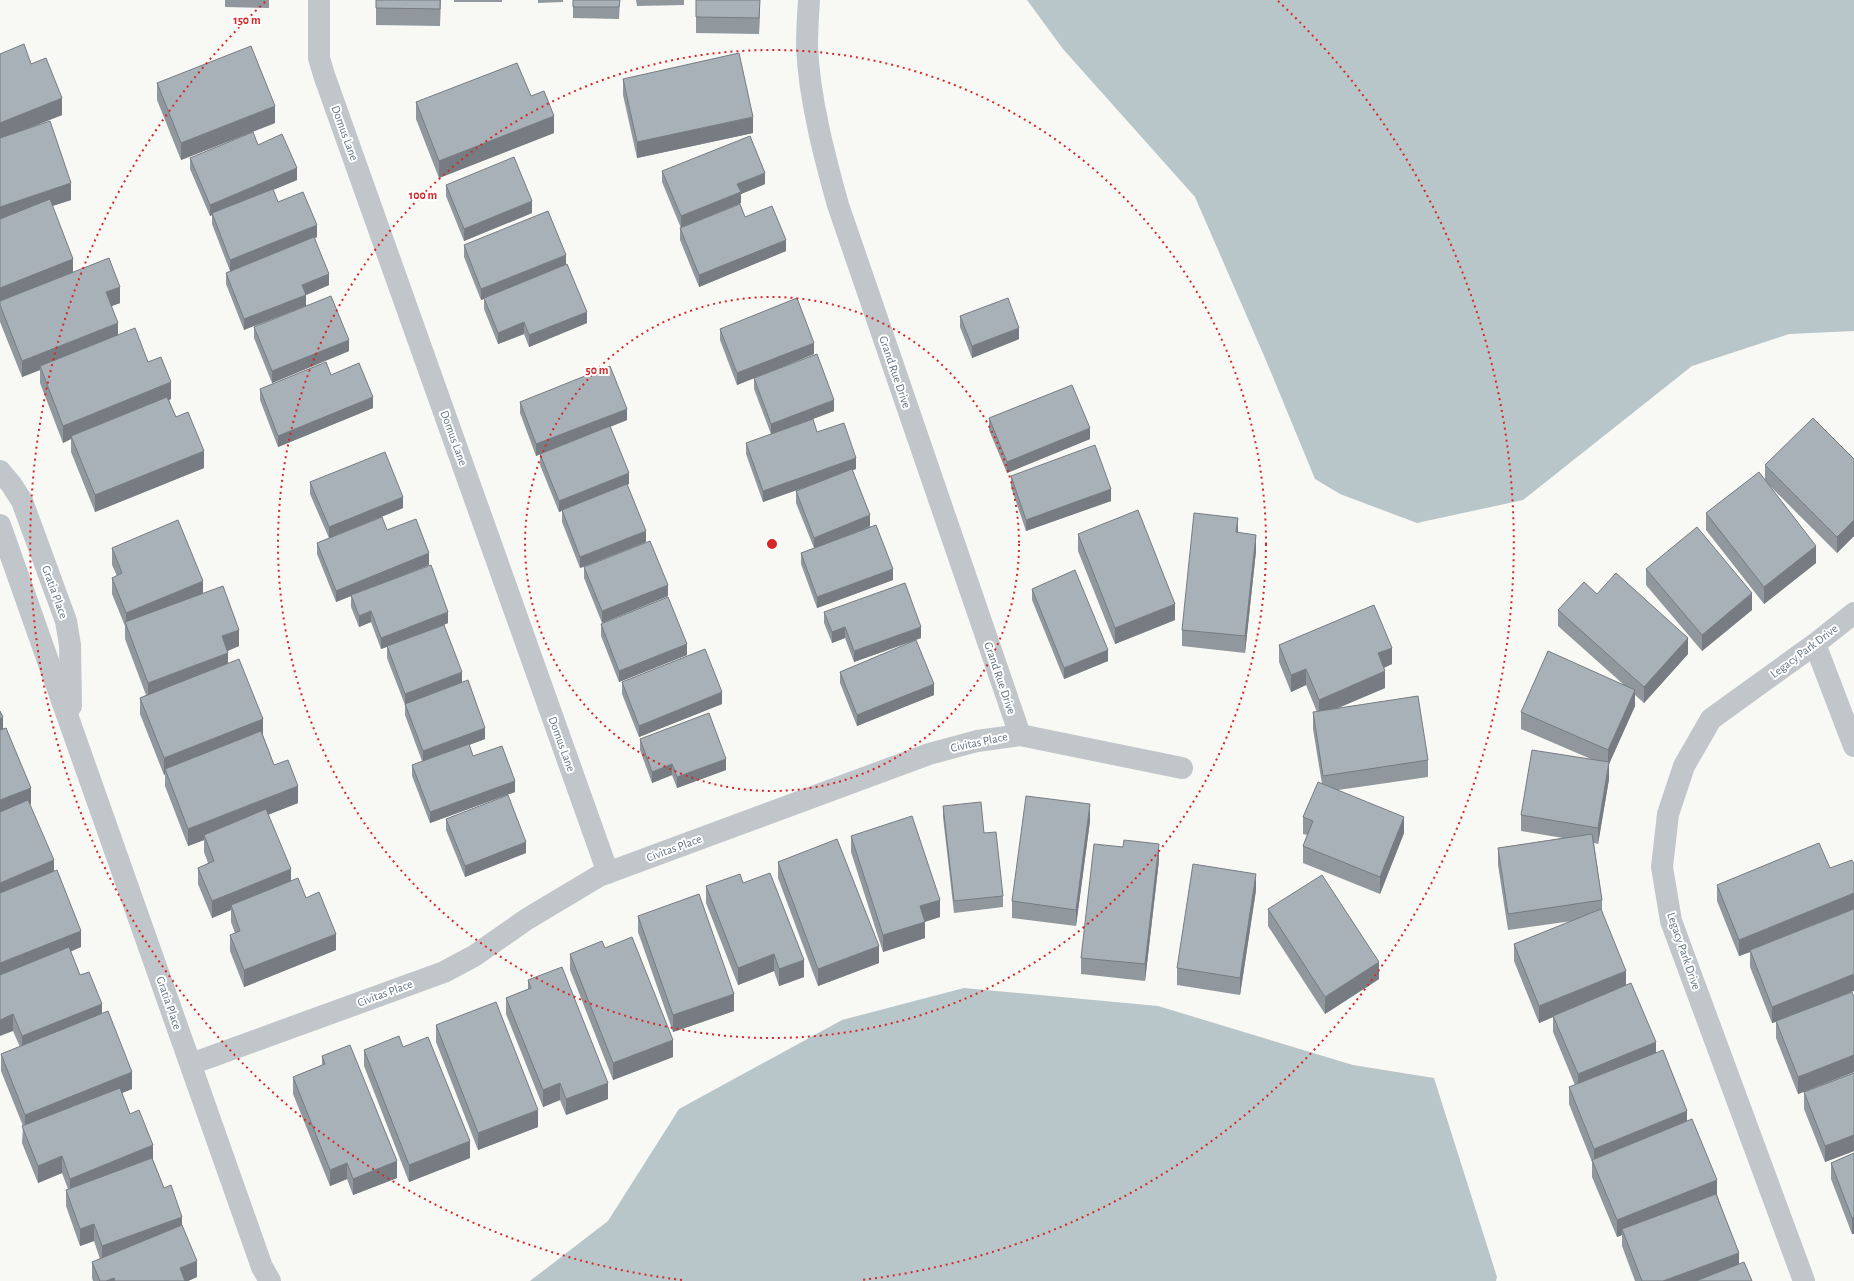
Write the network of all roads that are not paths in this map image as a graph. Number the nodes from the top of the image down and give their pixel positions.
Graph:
1 (319, 0) edge
2 (809, 0) edge
3 (0, 471) edge
4 (0, 524) edge
5 (1854, 613) edge
6 (1815, 644) junction
7 (71, 723) junction
8 (1020, 735) junction
9 (1854, 746) edge
10 (1182, 768) dead end
11 (608, 873) junction
12 (191, 1064) junction
13 (270, 1281) edge
14 (1804, 1281) edge

1 - 11 street, Domus Lane
2 - 8 street, Grand Rue Drive
3 - 7 street, Gratia Place
4 - 7 street, Gratia Place
5 - 6 street, Legacy Park Drive
6 - 9 street
6 - 14 street, Legacy Park Drive
7 - 12 street, Gratia Place
8 - 10 street, Civitas Place
8 - 11 street, Civitas Place
11 - 12 street, Civitas Place
12 - 13 street, Gratia Place

